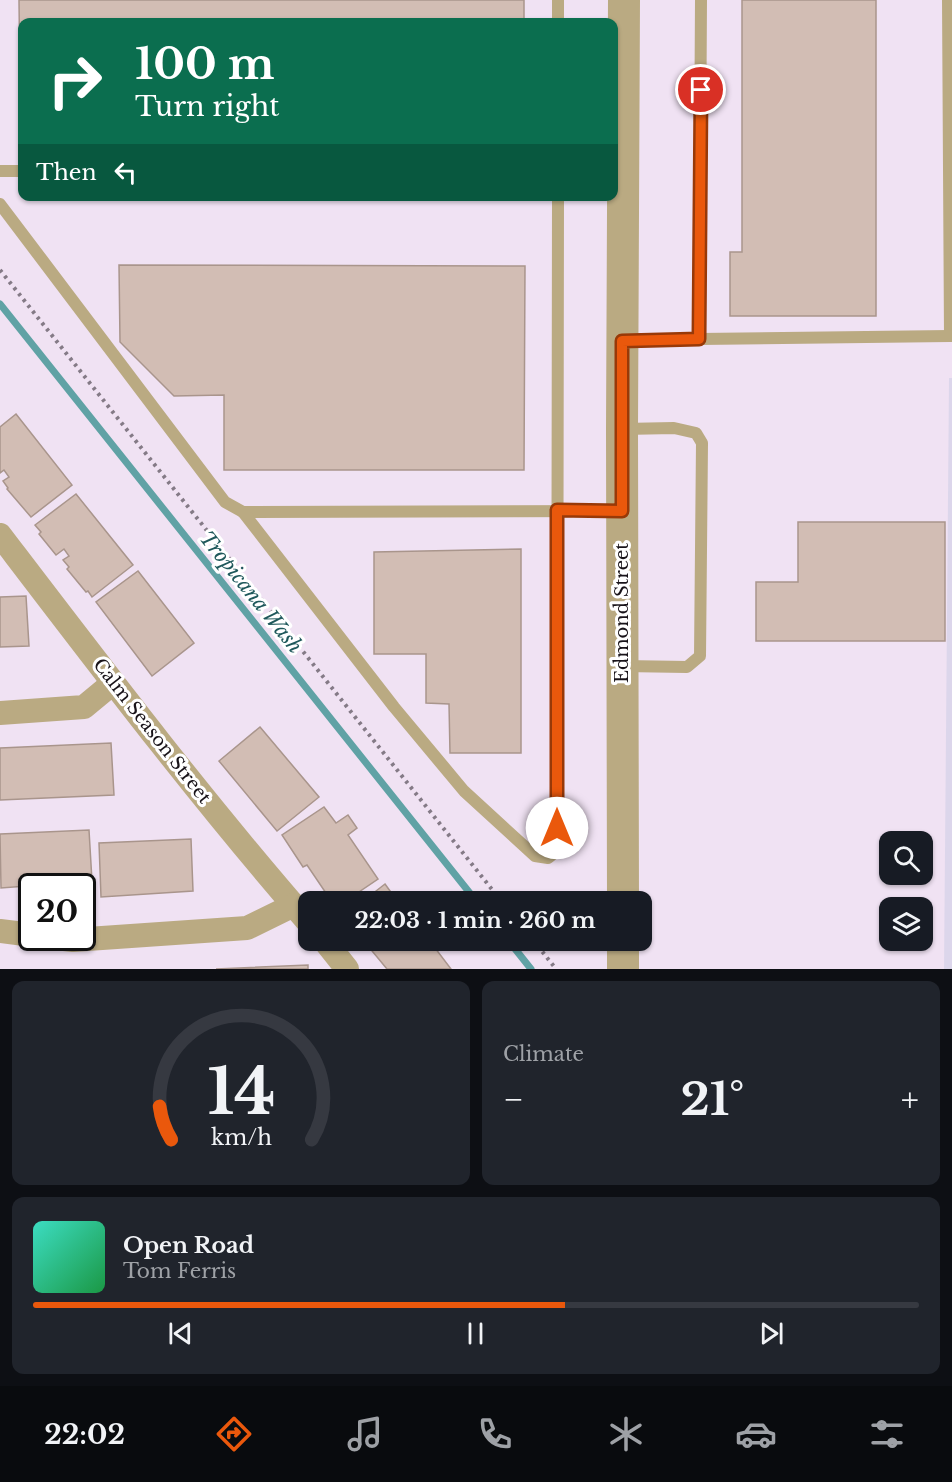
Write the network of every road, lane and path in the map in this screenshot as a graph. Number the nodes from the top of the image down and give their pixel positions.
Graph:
1 (558, 0) edge
2 (624, 0) edge
3 (701, 0) edge
4 (948, 0) edge
5 (558, 18) edge
6 (0, 171) edge
7 (18, 171) edge
8 (619, 174) edge
9 (558, 201) edge
10 (0, 204) edge
11 (0, 270) edge
12 (951, 335) edge
13 (699, 339) junction
14 (622, 341) junction
15 (622, 429) junction
16 (557, 510) junction
17 (622, 511) junction
18 (243, 512) junction
19 (0, 535) edge
20 (622, 666) junction
21 (113, 683) junction
22 (0, 713) edge
23 (493, 891) edge
24 (623, 891) edge
25 (298, 911) edge
26 (298, 915) edge
27 (0, 931) edge
28 (18, 933) edge
29 (96, 938) edge
30 (333, 951) edge
31 (542, 951) edge
32 (623, 951) edge
33 (347, 969) edge
34 (556, 969) edge
35 (623, 969) edge

1 - 5 lane
2 - 8 street, Edmond Street
3 - 13 lane
4 - 12 lane
6 - 7 lane
8 - 14 street, Edmond Street
9 - 16 lane
10 - 18 lane
11 - 23 path
12 - 13 lane
13 - 14 lane
14 - 15 street, Edmond Street
15 - 17 street, Edmond Street
15 - 20 lane
16 - 17 lane
16 - 18 lane
16 - 18 lane
17 - 20 street, Edmond Street
19 - 21 street, Calm Season Street
20 - 24 street, Edmond Street
21 - 22 street
21 - 25 street, Calm Season Street
26 - 29 street
27 - 28 street
30 - 33 street
31 - 34 path
32 - 35 street

